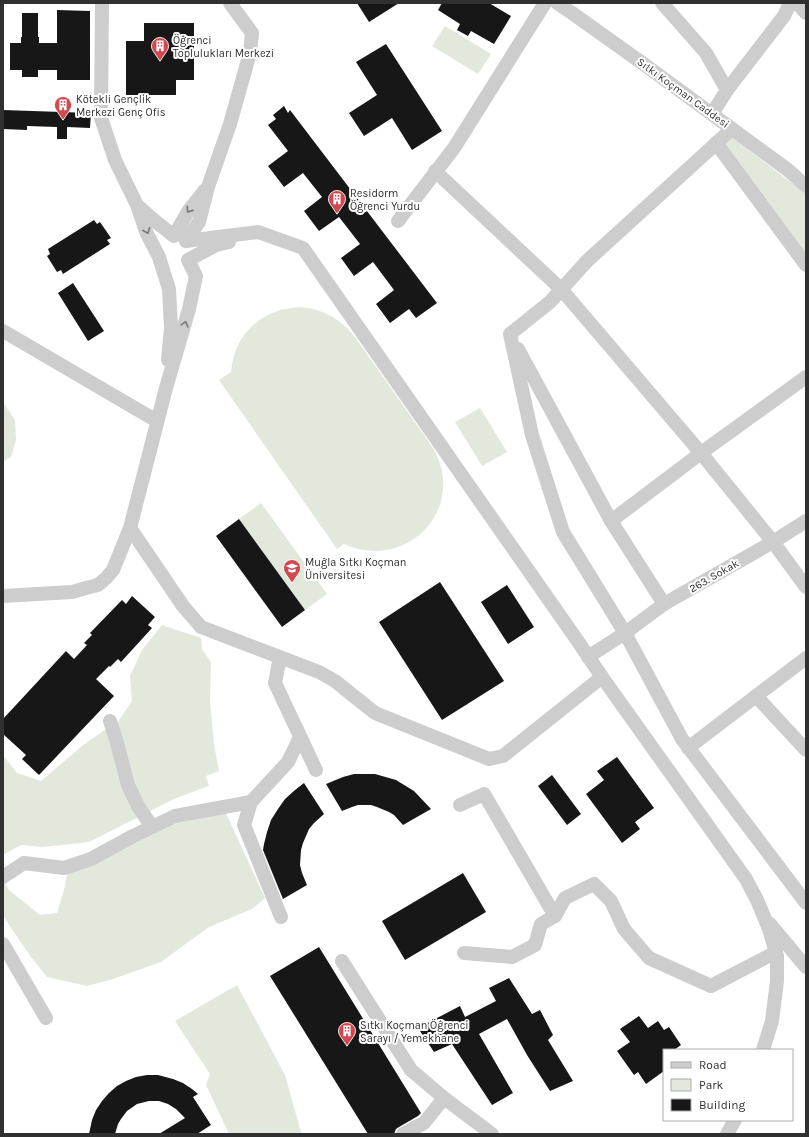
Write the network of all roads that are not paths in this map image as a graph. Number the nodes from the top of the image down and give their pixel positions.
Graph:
1 (102, 3) edge
2 (230, 3) edge
3 (545, 3) edge
4 (557, 3) edge
5 (662, 3) edge
6 (790, 3) edge
7 (797, 3) edge
8 (806, 13) edge
9 (728, 90) junction
10 (712, 114) junction
11 (732, 129) junction
12 (716, 143) junction
13 (435, 171) junction
14 (806, 186) edge
15 (137, 204) junction
16 (398, 221) dead end
17 (258, 232) junction
18 (180, 238) junction
19 (159, 257) junction
20 (188, 260) junction
21 (806, 265) edge
22 (561, 289) junction
23 (3, 330) edge
24 (510, 334) junction
25 (806, 377) edge
26 (166, 388) junction
27 (157, 421) junction
28 (701, 453) junction
29 (611, 521) junction
30 (806, 521) edge
31 (130, 528) junction
32 (773, 542) junction
33 (806, 588) edge
34 (3, 596) edge
35 (664, 604) junction
36 (625, 633) junction
37 (280, 657) junction
38 (588, 657) junction
39 (806, 658) edge
40 (602, 677) junction
41 (756, 696) junction
42 (110, 721) dead end
43 (300, 736) junction
44 (688, 748) junction
45 (806, 750) edge
46 (316, 770) dead end
47 (251, 802) junction
48 (460, 805) dead end
49 (152, 827) junction
50 (3, 877) edge
51 (806, 903) edge
52 (555, 916) junction
53 (281, 917) dead end
54 (764, 918) junction
55 (3, 944) edge
56 (776, 952) junction
57 (464, 953) dead end
58 (342, 961) dead end
59 (806, 967) edge
60 (46, 1018) dead end
61 (763, 1049) edge
62 (444, 1098) junction
63 (734, 1121) edge
64 (403, 1134) edge
65 (492, 1134) edge
66 (727, 1134) edge

1 - 15 street
2 - 18 street
3 - 13 street
4 - 10 street, Sıtkı Koçman Caddesi
5 - 9 street
6 - 9 street
7 - 8 street
9 - 10 street
10 - 11 street, Sıtkı Koçman Caddesi
11 - 12 street
11 - 14 street, Sıtkı Koçman Caddesi
12 - 21 street
12 - 22 street
13 - 16 street
13 - 22 street
15 - 18 street
15 -> 19 street
17 - 18 street
17 - 20 street
17 - 38 street
18 - 19 street
18 - 20 street
19 - 20 street
19 - 26 street
26 -> 20 street
22 - 24 street
22 - 28 street
23 - 27 street
24 - 29 street
24 - 36 street
25 - 28 street
26 - 27 street
27 - 31 street
28 - 29 street
28 - 32 street
29 - 35 street
30 - 32 street, 263. Sokak
31 - 34 street
31 - 37 street
32 - 33 street
32 - 35 street, 263. Sokak
35 - 36 street, 263. Sokak
36 - 38 street, 263. Sokak
36 - 44 street
37 - 40 street
37 - 43 street
38 - 40 street
39 - 41 street
40 - 54 street
41 - 44 street
41 - 45 street
42 - 49 street
43 - 46 street
43 - 47 street
44 - 51 street
47 - 49 street
47 - 53 street
48 - 52 street
49 - 50 street
52 - 56 street
52 - 57 street
54 - 56 street
54 - 59 street
55 - 60 street
56 - 61 street
58 - 62 street
62 - 64 street
62 - 65 street
63 - 66 street

